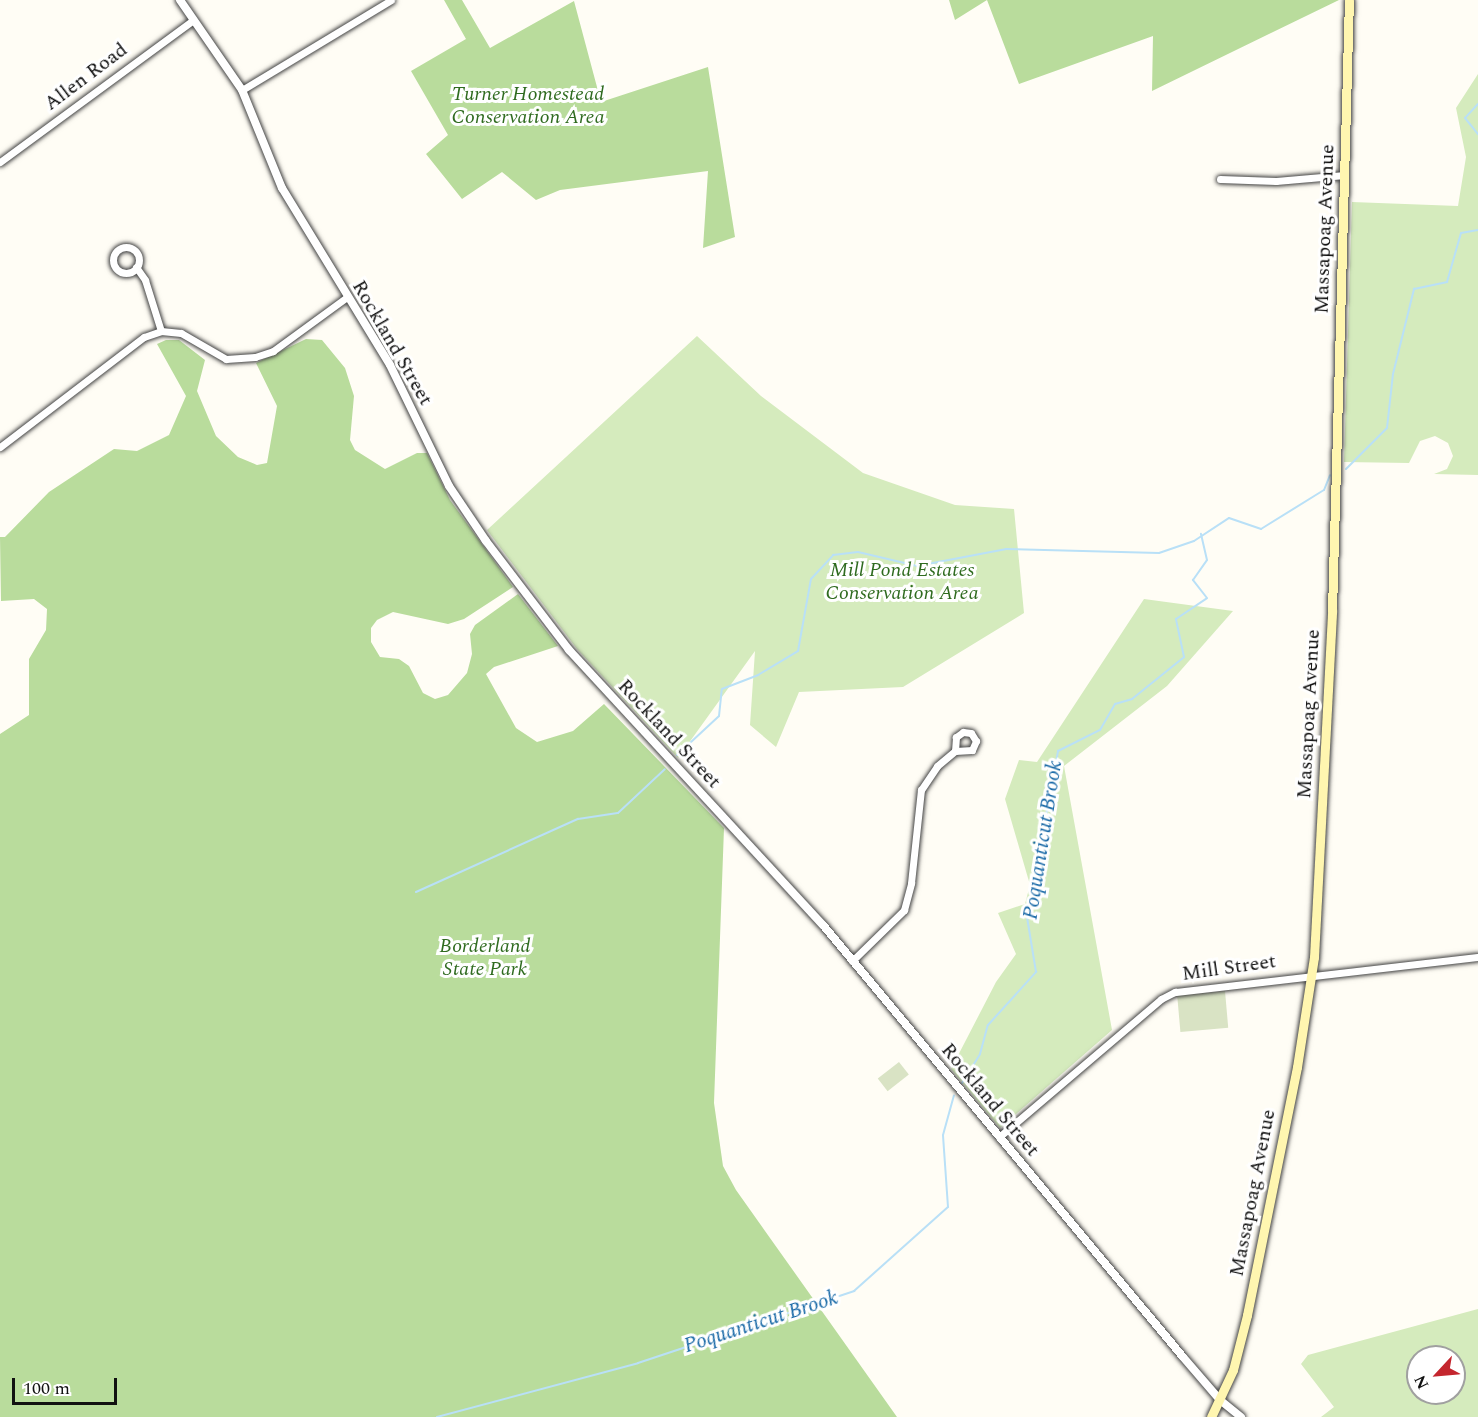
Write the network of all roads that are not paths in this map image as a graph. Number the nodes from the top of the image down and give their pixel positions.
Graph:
1 (180, 0) edge
2 (391, 0) edge
3 (1349, 0) edge
4 (193, 20) junction
5 (242, 90) junction
6 (0, 162) edge
7 (1345, 175) junction
8 (1220, 179) dead end
9 (136, 267) dead end
10 (347, 297) junction
11 (161, 331) junction
12 (0, 447) edge
13 (955, 751) dead end
14 (1478, 957) edge
15 (852, 961) junction
16 (1312, 974) junction
17 (999, 1137) junction
18 (1220, 1400) junction
19 (1211, 1417) edge
20 (1241, 1417) edge

1 - 4 street, Rockland Street
2 - 5 street
3 - 7 main road, Massapoag Avenue
4 - 5 street, Rockland Street
4 - 6 street, Allen Road
5 - 10 street, Rockland Street
7 - 8 street
7 - 16 main road, Massapoag Avenue
9 - 11 street
10 - 11 street
10 - 15 street, Rockland Street
11 - 12 street
13 - 15 street
14 - 16 street, Mill Street
15 - 17 street, Rockland Street
16 - 17 street, Mill Street
16 - 18 main road, Massapoag Avenue
17 - 18 street, Rockland Street
18 - 19 main road, Massapoag Avenue
18 - 20 street, Rockland Street

